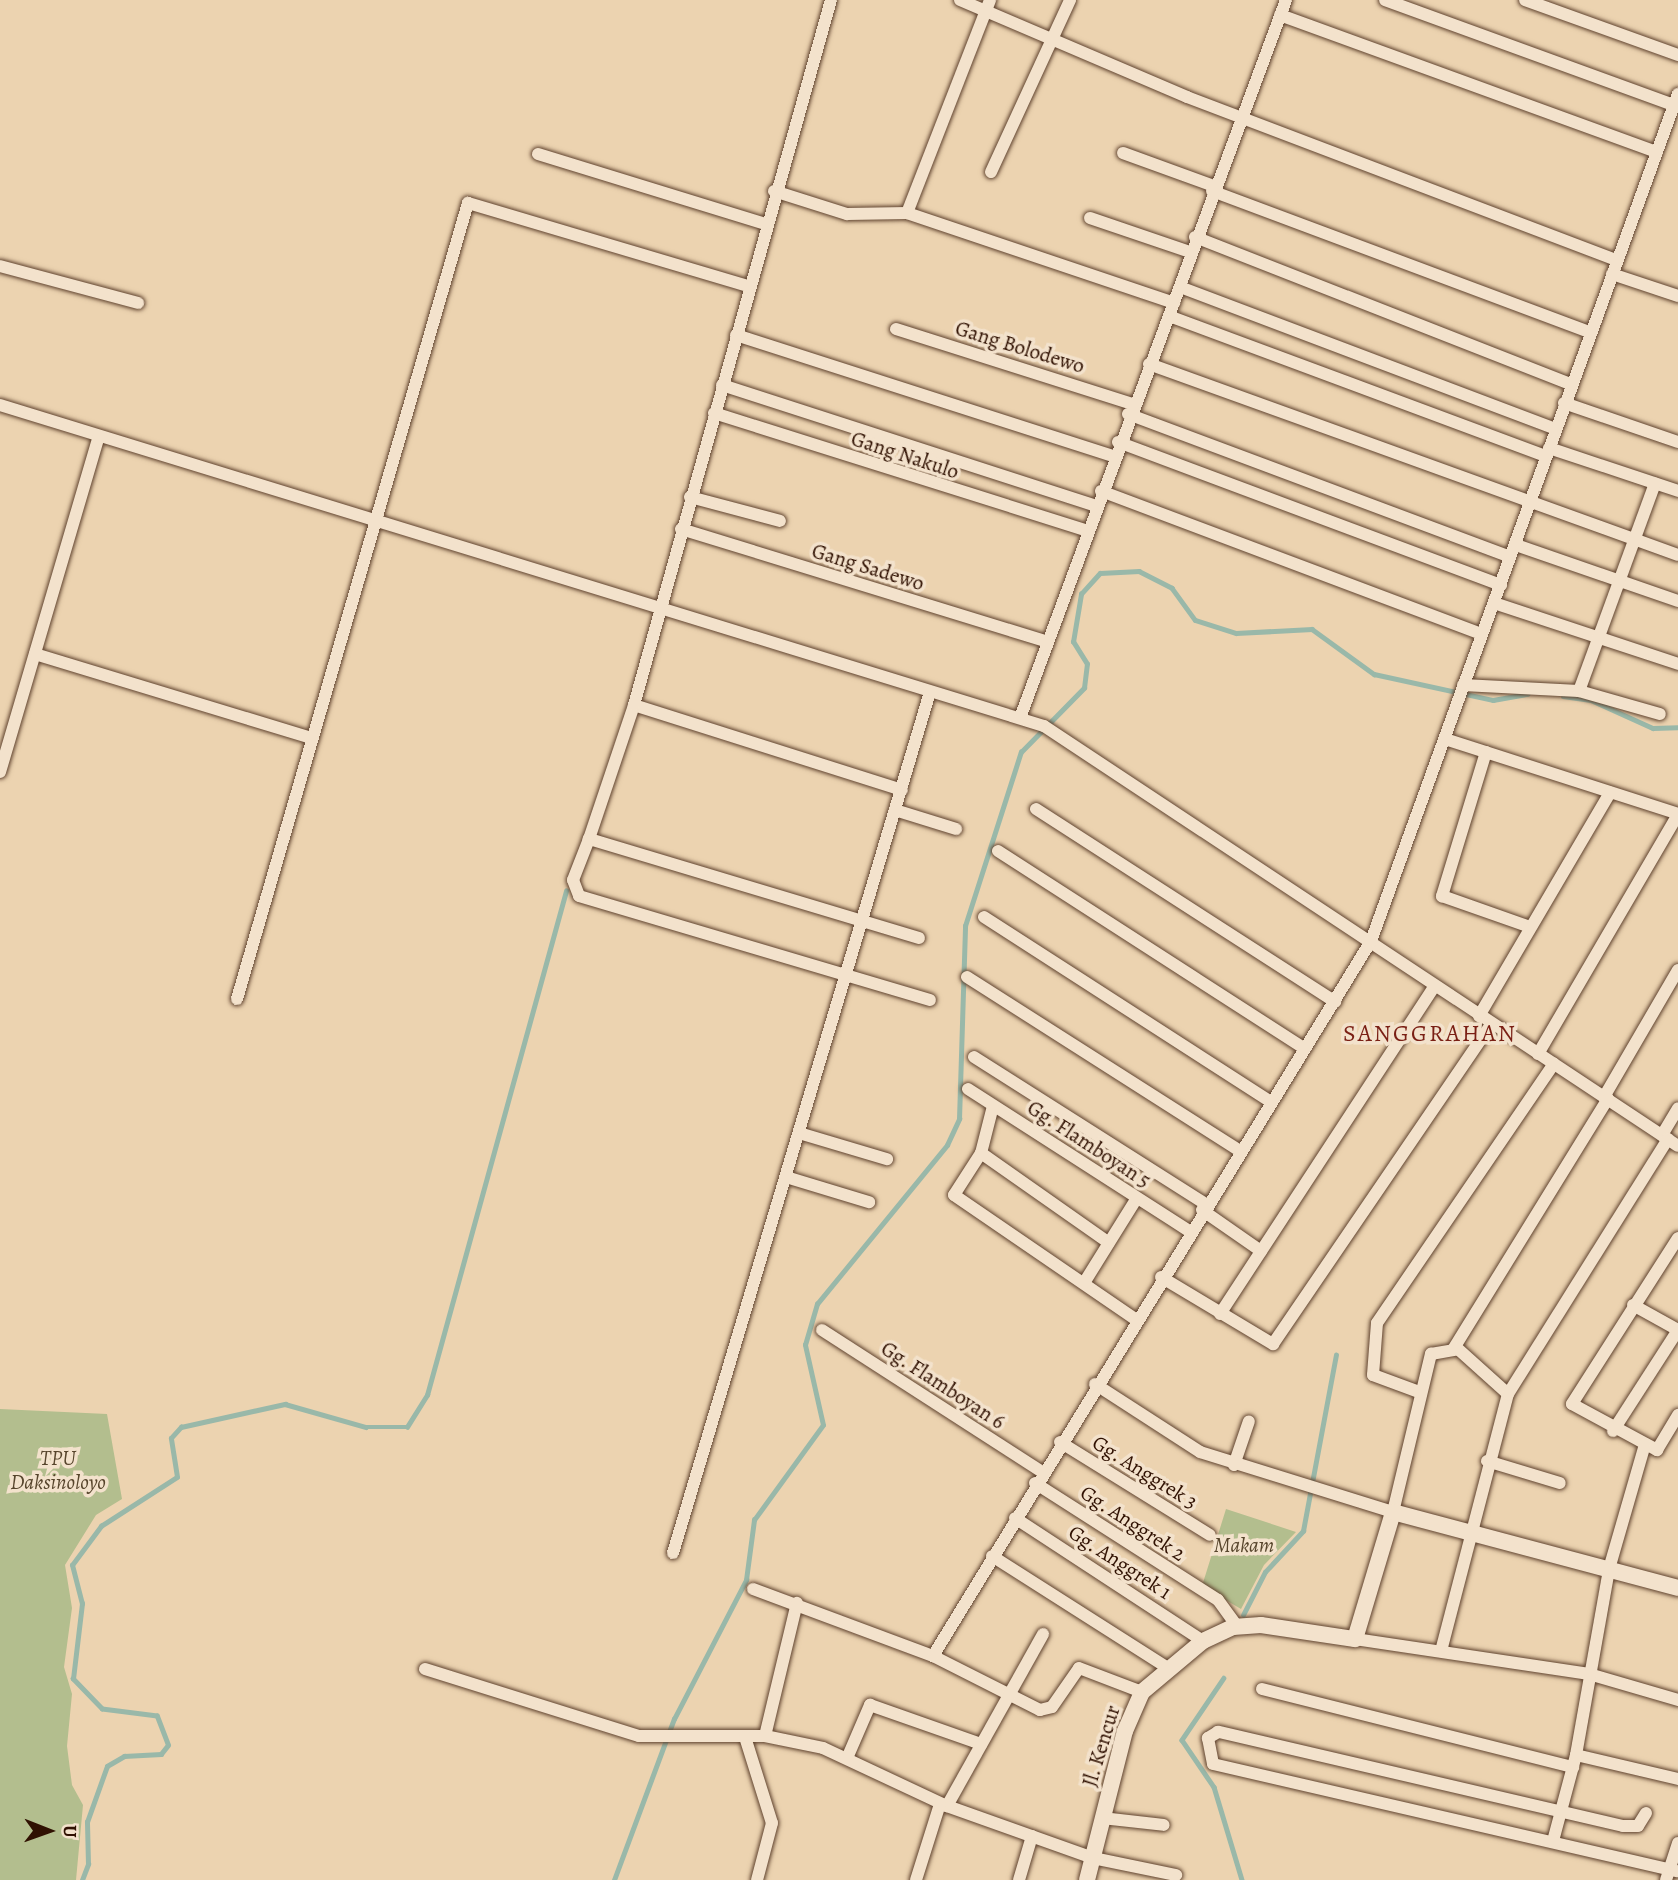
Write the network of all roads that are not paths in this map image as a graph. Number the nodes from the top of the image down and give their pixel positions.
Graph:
1 (831, 0) edge
2 (960, 0) edge
3 (1070, 0) edge
4 (1286, 0) edge
5 (1385, 0) edge
6 (1525, 0) edge
7 (988, 5) edge
8 (1280, 15) junction
9 (1053, 40) junction
10 (1678, 55) edge
11 (1675, 108) edge
12 (1240, 116) junction
13 (1657, 152) junction
14 (1123, 153) dead end
15 (538, 154) dead end
16 (991, 172) dead end
17 (1213, 188) junction
18 (774, 191) junction
19 (907, 213) junction
20 (1090, 218) dead end
21 (765, 224) junction
22 (1195, 237) junction
23 (1189, 252) junction
24 (1616, 260) junction
25 (0, 266) edge
26 (1612, 274) junction
27 (748, 286) junction
28 (1180, 287) junction
29 (1678, 296) edge
30 (138, 303) dead end
31 (1174, 303) junction
32 (1169, 316) junction
33 (896, 329) dead end
34 (1589, 332) junction
35 (736, 335) junction
36 (1149, 364) junction
37 (1571, 384) junction
38 (722, 385) junction
39 (1564, 403) junction
40 (0, 405) edge
41 (1130, 409) junction
42 (715, 413) junction
43 (1555, 429) junction
44 (99, 436) junction
45 (1118, 442) junction
46 (1678, 442) edge
47 (1548, 452) junction
48 (1112, 456) junction
49 (1655, 483) junction
50 (1101, 491) junction
51 (1678, 491) edge
52 (690, 497) junction
53 (1530, 504) junction
54 (1094, 505) junction
55 (373, 520) junction
56 (780, 521) dead end
57 (681, 529) junction
58 (1084, 530) junction
59 (1635, 540) junction
60 (1513, 551) junction
61 (1678, 555) edge
62 (1620, 580) junction
63 (1501, 584) junction
64 (1678, 601) edge
65 (1494, 604) junction
66 (659, 610) junction
67 (1481, 634) junction
68 (1599, 636) junction
69 (1044, 641) junction
70 (35, 654) junction
71 (1678, 664) edge
72 (1462, 687) junction
73 (1579, 691) junction
74 (930, 692) junction
75 (634, 705) junction
76 (1660, 714) dead end
77 (1025, 719) junction
78 (311, 738) junction
79 (1445, 739) junction
80 (1486, 752) junction
81 (0, 772) edge
82 (902, 790) junction
83 (1610, 793) junction
84 (1036, 809) dead end
85 (895, 810) junction
86 (1678, 814) edge
87 (956, 829) dead end
88 (589, 839) junction
89 (998, 851) dead end
90 (984, 917) dead end
91 (860, 921) junction
92 (1530, 928) junction
93 (919, 938) dead end
94 (1371, 941) junction
95 (1678, 970) edge
96 (845, 973) junction
97 (967, 977) dead end
98 (1435, 986) junction
99 (237, 999) dead end
100 (930, 1000) dead end
101 (1335, 1002) junction
102 (1479, 1016) junction
103 (1491, 1024) junction
104 (1305, 1049) junction
105 (1538, 1054) junction
106 (974, 1057) dead end
107 (1554, 1064) junction
108 (968, 1088) dead end
109 (1606, 1098) junction
110 (1271, 1102) junction
111 (993, 1106) junction
112 (1678, 1108) edge
113 (799, 1133) junction
114 (1669, 1140) edge
115 (1240, 1152) junction
116 (981, 1153) junction
117 (887, 1159) dead end
118 (786, 1177) junction
119 (1137, 1198) junction
120 (869, 1202) dead end
121 (1204, 1207) junction
122 (1189, 1231) junction
123 (1678, 1238) edge
124 (1110, 1242) junction
125 (1261, 1251) junction
126 (1161, 1277) junction
127 (1084, 1283) junction
128 (1633, 1305) junction
129 (1220, 1314) junction
130 (1135, 1319) junction
131 (822, 1330) dead end
132 (1678, 1330) edge
133 (1454, 1348) junction
134 (1095, 1384) junction
135 (1419, 1392) junction
136 (1508, 1394) junction
137 (1678, 1415) edge
138 (1249, 1421) dead end
139 (1613, 1431) junction
140 (1060, 1443) junction
141 (1644, 1444) junction
142 (1488, 1461) junction
143 (1234, 1465) junction
144 (1039, 1478) junction
145 (1560, 1483) dead end
146 (1393, 1512) junction
147 (1015, 1518) junction
148 (1470, 1534) junction
149 (1210, 1535) dead end
150 (673, 1553) dead end
151 (992, 1556) junction
152 (1609, 1569) junction
153 (753, 1588) dead end
154 (1678, 1588) edge
155 (797, 1603) junction
156 (1237, 1626) junction
157 (1043, 1634) dead end
158 (1355, 1639) junction
159 (1203, 1641) junction
160 (1441, 1651) junction
161 (933, 1656) junction
162 (1168, 1668) junction
163 (425, 1669) dead end
164 (1589, 1674) junction
165 (1262, 1689) dead end
166 (1009, 1692) junction
167 (1142, 1692) junction
168 (1678, 1700) edge
169 (765, 1736) junction
170 (745, 1737) junction
171 (981, 1744) junction
172 (848, 1756) junction
173 (1575, 1761) junction
174 (1678, 1779) edge
175 (944, 1805) junction
176 (1561, 1810) junction
177 (1646, 1812) dead end
178 (1102, 1818) junction
179 (1164, 1825) dead end
180 (1032, 1836) junction
181 (1553, 1841) junction
182 (1678, 1843) edge
183 (1093, 1858) junction
184 (1671, 1873) edge
185 (1177, 1875) dead end
186 (757, 1880) edge
187 (916, 1880) edge
188 (1019, 1880) edge
189 (1087, 1880) edge

1 - 18 street
2 - 7 street
3 - 9 street
4 - 8 street
5 - 11 street
6 - 10 street
7 - 9 street
7 - 19 street
8 - 12 street
8 - 13 street
9 - 12 street
9 - 16 street
11 - 13 street
12 - 17 street
12 - 24 street
13 - 24 street
14 - 17 street
15 - 21 street
17 - 22 street
17 - 34 street
18 - 19 street
18 - 21 street
19 - 31 street
20 - 23 street
21 - 27 street
22 - 23 street
22 - 37 street
23 - 28 street
24 - 26 street
25 - 30 street
26 - 29 street
26 - 34 street
27 - 35 street
27 - 55 street
28 - 31 street
28 - 43 street
31 - 32 street
32 - 36 street
32 - 47 street
33 - 41 street, Gang Bolodewo
34 - 37 street
35 - 38 street
35 - 48 street
36 - 41 street
36 - 53 street
37 - 39 street
38 - 42 street
38 - 54 street
39 - 43 street
39 - 46 street
40 - 44 street
41 - 45 street
41 - 60 street, Gang Bolodewo
42 - 52 street
42 - 58 street, Gang Nakulo
43 - 47 street
44 - 55 street
44 - 70 street
45 - 48 street
45 - 63 street
47 - 49 street
47 - 53 street
48 - 50 street
49 - 51 street
49 - 59 street
50 - 54 street
50 - 67 street
52 - 56 street
52 - 57 street
53 - 59 street
53 - 60 street
54 - 58 street
55 - 66 street
55 - 78 street
57 - 66 street
57 - 69 street, Gang Sadewo
58 - 69 street
59 - 61 street
59 - 62 street
60 - 62 street, Gang Bolodewo
60 - 63 street
62 - 64 street, Gang Bolodewo
62 - 68 street
63 - 65 street
65 - 67 street
65 - 68 street
66 - 74 street
66 - 75 street
67 - 72 street
68 - 71 street
68 - 73 street
69 - 77 street
70 - 78 street
70 - 81 street
72 - 73 street
72 - 79 street
73 - 76 street
74 - 77 street
74 - 82 street
75 - 82 street
75 - 88 street
77 - 94 street
78 - 99 street
79 - 80 street
79 - 94 street
80 - 83 street
80 - 92 street
82 - 85 street
83 - 86 street
83 - 92 street
84 - 101 street
85 - 87 street
85 - 91 street
86 - 105 street
88 - 91 street
88 - 96 street
89 - 104 street
90 - 110 street
91 - 93 street
91 - 96 street
92 - 102 street
94 - 98 street
94 - 101 street
95 - 109 street
96 - 100 street
96 - 113 street
97 - 115 street
98 - 102 street
98 - 125 street
101 - 104 street
102 - 103 street
103 - 105 street
103 - 129 street
104 - 110 street
105 - 107 street
106 - 121 street
107 - 109 street
107 - 135 street
108 - 111 street, Gg. Flamboyan 5
109 - 114 street
109 - 133 street
110 - 115 street
111 - 116 street
111 - 119 street, Gg. Flamboyan 5
112 - 114 street
113 - 117 street
113 - 118 street
114 - 136 street
115 - 121 street
116 - 124 street
116 - 127 street
118 - 120 street
118 - 150 street
119 - 122 street, Gg. Flamboyan 5
119 - 124 street
121 - 122 street
121 - 125 street
122 - 126 street
123 - 128 street
124 - 127 street
125 - 129 street
126 - 129 street
126 - 130 street
127 - 130 street
128 - 132 street
128 - 139 street
130 - 134 street
131 - 144 street, Gg. Flamboyan 6
132 - 139 street
133 - 135 street
133 - 136 street
134 - 140 street
134 - 143 street
135 - 146 street
136 - 142 street
137 - 141 street
138 - 143 street
139 - 141 street
140 - 144 street
140 - 149 street, Gg. Anggrek 3
141 - 152 street
142 - 145 street
142 - 148 street
143 - 146 street
144 - 147 street
144 - 156 street, Gg. Anggrek 2
146 - 148 street
146 - 158 street
147 - 151 street
147 - 159 street, Gg. Anggrek 1
148 - 152 street
148 - 160 street
151 - 161 street
151 - 162 street
152 - 154 street
152 - 164 street
153 - 155 street
155 - 161 street
155 - 169 street
156 - 158 street
156 - 159 street, Jl. Kencur
157 - 166 street
158 - 160 street
159 - 162 street, Jl. Kencur
160 - 164 street
161 - 166 street
162 - 167 street, Jl. Kencur
163 - 170 street
164 - 168 street
164 - 173 street
165 - 173 street
166 - 167 street
166 - 171 street
167 - 178 street, Jl. Kencur
169 - 170 street
169 - 172 street
170 - 186 street
171 - 172 street
171 - 175 street
172 - 175 street
173 - 174 street
173 - 176 street
175 - 180 street
175 - 187 street
176 - 177 street
176 - 181 street
176 - 181 street
178 - 179 street
178 - 183 street, Jl. Kencur
180 - 183 street
180 - 188 street
181 - 184 street
182 - 184 street
183 - 185 street
183 - 189 street, Jl. Kencur

